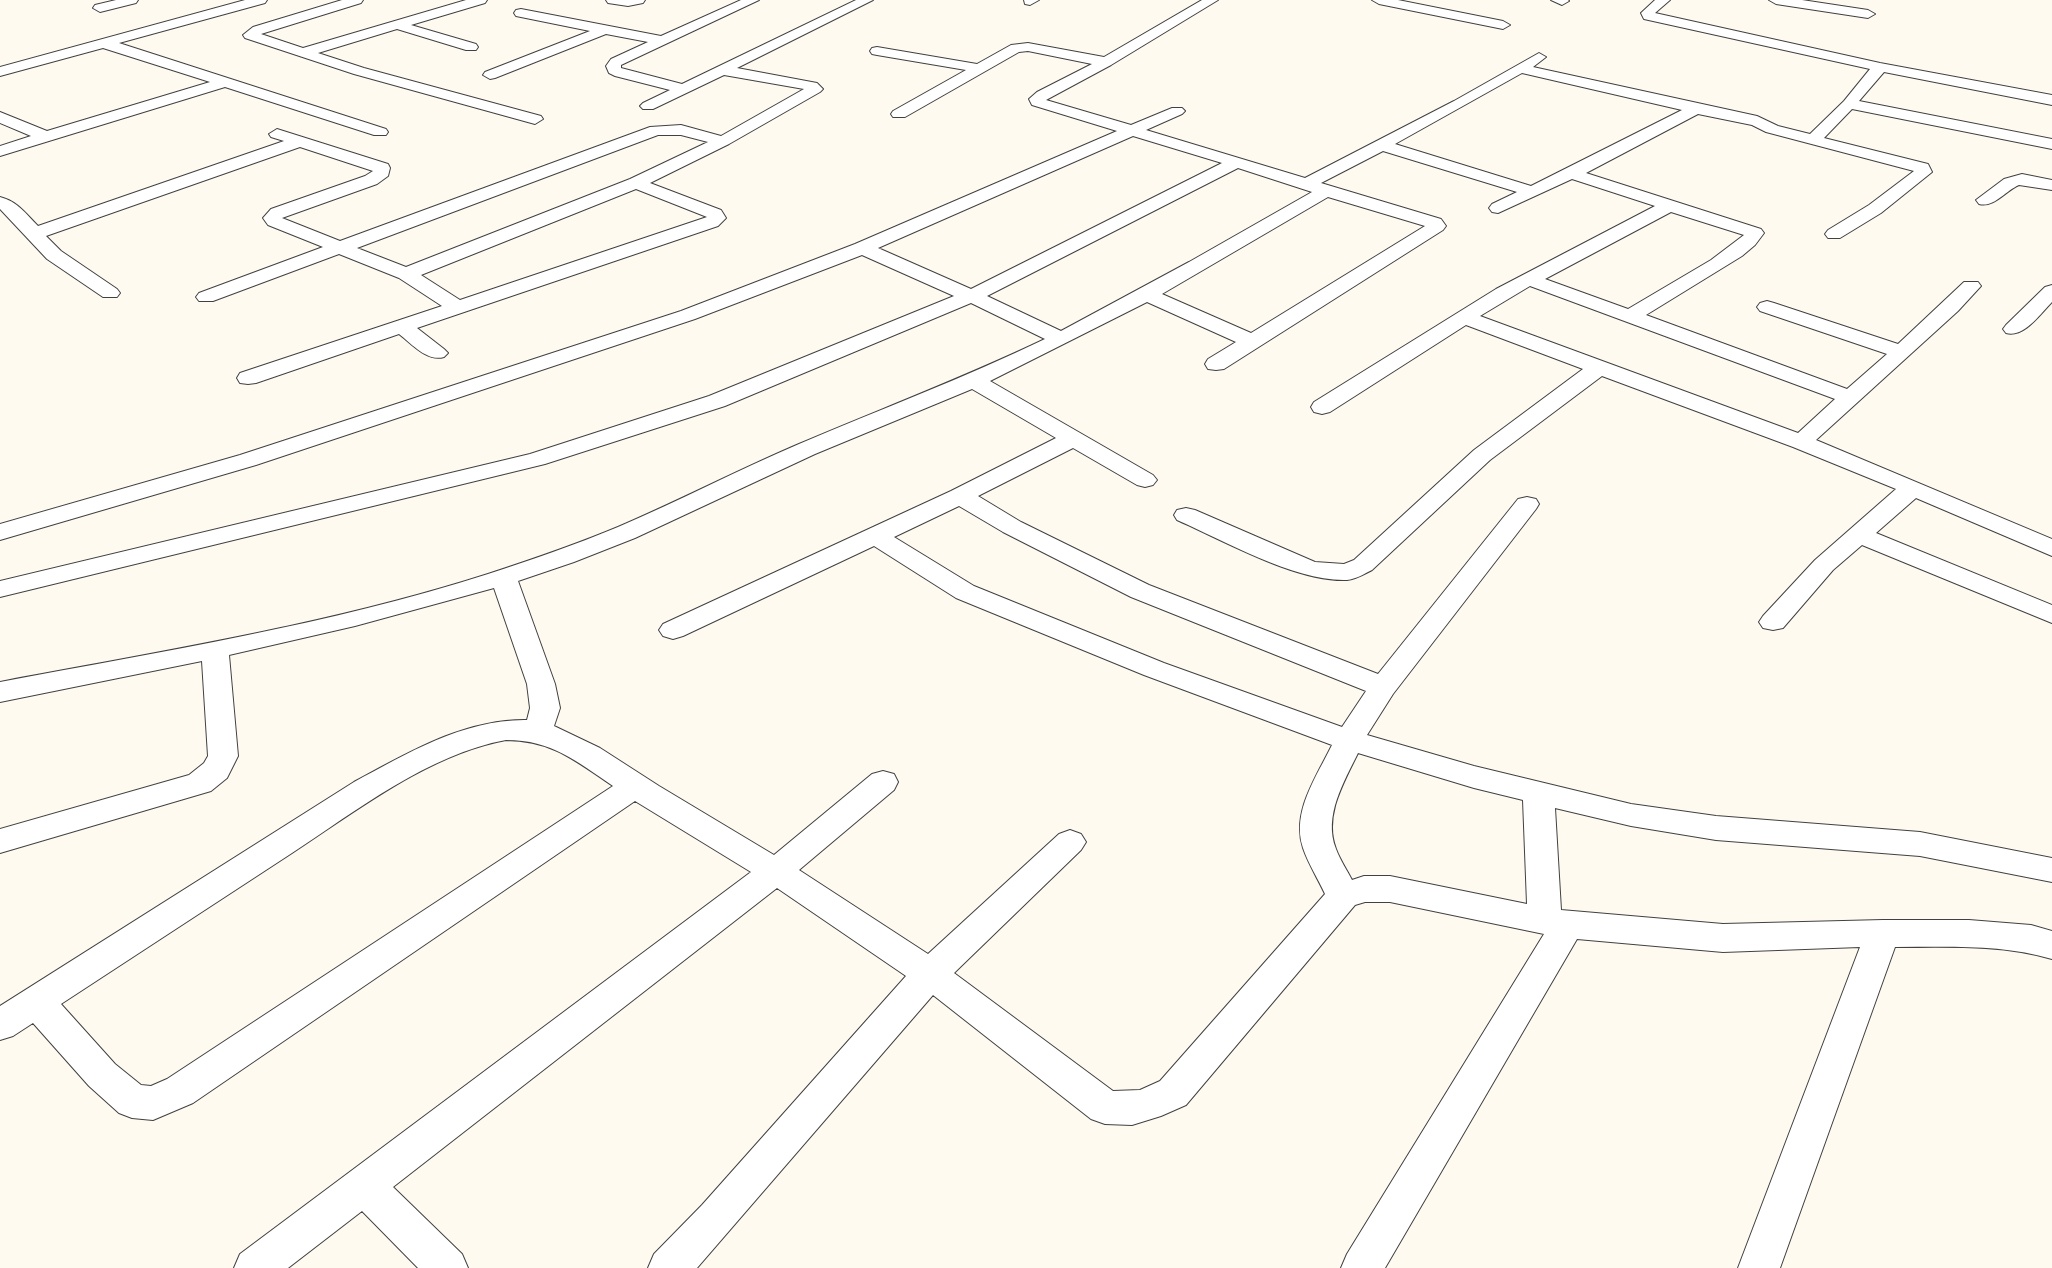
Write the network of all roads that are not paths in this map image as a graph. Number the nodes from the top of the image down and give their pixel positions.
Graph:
1 (131, 0) edge
2 (260, 0) edge
3 (321, 0) edge
4 (480, 0) edge
5 (613, 0) edge
6 (638, 0) edge
7 (752, 0) edge
8 (866, 0) edge
9 (1211, 0) edge
10 (1379, 0) edge
11 (1663, 0) edge
12 (1776, 0) edge
13 (337, 5) junction
14 (359, 6) edge
15 (100, 8) dead end
16 (521, 13) dead end
17 (1868, 14) dead end
18 (377, 16) dead end
19 (398, 23) junction
20 (1503, 25) dead end
21 (606, 29) junction
22 (664, 40) junction
23 (106, 44) junction
24 (471, 47) dead end
25 (305, 52) junction
26 (877, 52) dead end
27 (1106, 62) junction
28 (1880, 67) junction
29 (977, 68) junction
30 (723, 70) junction
31 (0, 72) edge
32 (490, 75) dead end
33 (226, 82) junction
34 (685, 88) junction
35 (2052, 100) edge
36 (1849, 104) junction
37 (648, 106) dead end
38 (1696, 109) junction
39 (1176, 111) dead end
40 (899, 114) dead end
41 (0, 117) edge
42 (534, 119) dead end
43 (1129, 131) junction
44 (380, 132) dead end
45 (277, 134) dead end
46 (48, 137) junction
47 (1813, 140) junction
48 (301, 141) junction
49 (723, 141) junction
50 (2052, 144) edge
51 (1382, 145) junction
52 (0, 151) edge
53 (1236, 163) junction
54 (1569, 174) junction
55 (636, 183) junction
56 (2052, 185) edge
57 (1317, 187) junction
58 (1530, 191) junction
59 (1985, 200) dead end
60 (0, 202) edge
61 (1671, 205) junction
62 (1498, 208) dead end
63 (36, 233) junction
64 (1834, 234) dead end
65 (338, 248) junction
66 (862, 248) junction
67 (406, 274) junction
68 (1528, 280) junction
69 (1971, 286) dead end
70 (2052, 291) edge
71 (110, 293) dead end
72 (1146, 294) junction
73 (971, 296) junction
74 (206, 297) dead end
75 (1767, 307) dead end
76 (458, 308) junction
77 (1463, 317) junction
78 (1629, 317) junction
79 (401, 326) junction
80 (2013, 329) dead end
81 (1059, 338) junction
82 (1252, 341) junction
83 (1902, 352) junction
84 (437, 353) dead end
85 (1216, 364) dead end
86 (1598, 368) junction
87 (248, 378) dead end
88 (973, 381) junction
89 (1848, 397) junction
90 (1322, 407) dead end
91 (1073, 440) junction
92 (1801, 442) junction
93 (1145, 480) dead end
94 (1909, 486) junction
95 (960, 496) junction
96 (1527, 504) dead end
97 (1186, 515) dead end
98 (0, 532) edge
99 (1858, 534) junction
100 (875, 536) junction
101 (2052, 548) edge
102 (503, 576) junction
103 (0, 589) edge
104 (2052, 615) edge
105 (1774, 622) dead end
106 (673, 630) dead end
107 (215, 649) junction
108 (1383, 687) junction
109 (0, 692) edge
110 (538, 731) junction
111 (1348, 740) junction
112 (883, 782) dead end
113 (635, 786) junction
114 (1538, 793) junction
115 (0, 841) edge
116 (1070, 842) dead end
117 (2052, 870) edge
118 (776, 871) junction
119 (1343, 896) junction
120 (1557, 923) junction
121 (1883, 933) junction
122 (2052, 945) edge
123 (930, 974) junction
124 (37, 1003) junction
125 (0, 1025) edge
126 (364, 1185) junction
127 (255, 1268) edge
128 (447, 1268) edge
129 (669, 1268) edge
130 (1362, 1268) edge
131 (1759, 1268) edge

1 - 15 street
2 - 23 street
3 - 13 street
4 - 19 street
5 - 6 street
7 - 22 street
8 - 30 street
9 - 27 street
10 - 20 street
11 - 28 street
12 - 17 street
13 - 14 street
13 - 25 street
16 - 21 street
18 - 19 street
19 - 24 street
19 - 25 street
21 - 22 street
21 - 32 street
22 - 34 street
23 - 31 street
23 - 33 street
25 - 42 street
26 - 29 street
27 - 29 street
27 - 43 street
28 - 35 street
28 - 36 street
29 - 40 street
30 - 34 street
30 - 49 street
33 - 44 street
33 - 46 street
34 - 37 street
36 - 47 street
36 - 50 street
38 - 47 street
38 - 51 street
38 - 54 street
39 - 43 street
41 - 46 street
43 - 53 street
43 - 66 street
45 - 48 street
46 - 52 street
47 - 64 street
48 - 63 street
48 - 65 street
49 - 55 street
49 - 65 street
51 - 57 street
51 - 58 street
53 - 57 street
53 - 73 street
54 - 58 street
54 - 61 street
55 - 67 street
55 - 76 street
56 - 59 street
57 - 72 street
57 - 82 street
58 - 62 street
60 - 63 street
61 - 68 street
61 - 78 street
63 - 71 street
65 - 67 street
65 - 74 street
66 - 73 street
66 - 98 street
67 - 76 street
68 - 77 street
68 - 78 street
69 - 83 street
70 - 80 street
72 - 81 street
72 - 82 street
73 - 81 street
73 - 103 street
75 - 83 street
76 - 79 street
77 - 86 street
77 - 90 street
78 - 89 street
79 - 84 street
79 - 87 street
81 - 88 street
82 - 85 street
83 - 89 street
86 - 92 street
86 - 97 street
88 - 91 street
88 - 102 street
89 - 92 street
91 - 93 street
91 - 95 street
92 - 94 street
94 - 99 street
94 - 101 street
95 - 100 street
95 - 108 street
96 - 108 street
99 - 104 street
99 - 105 street
100 - 106 street
100 - 111 street
102 - 107 street
102 - 110 street
107 - 109 street
107 - 115 street
108 - 111 street
110 - 113 street
110 - 124 street
111 - 114 street
111 - 119 street
112 - 118 street
113 - 118 street
113 - 124 street
114 - 117 street
114 - 120 street
116 - 123 street
118 - 123 street
118 - 126 street
119 - 120 street
119 - 123 street
120 - 121 street
120 - 130 street
121 - 122 street
121 - 131 street
123 - 129 street
124 - 125 street
126 - 127 street
126 - 128 street

